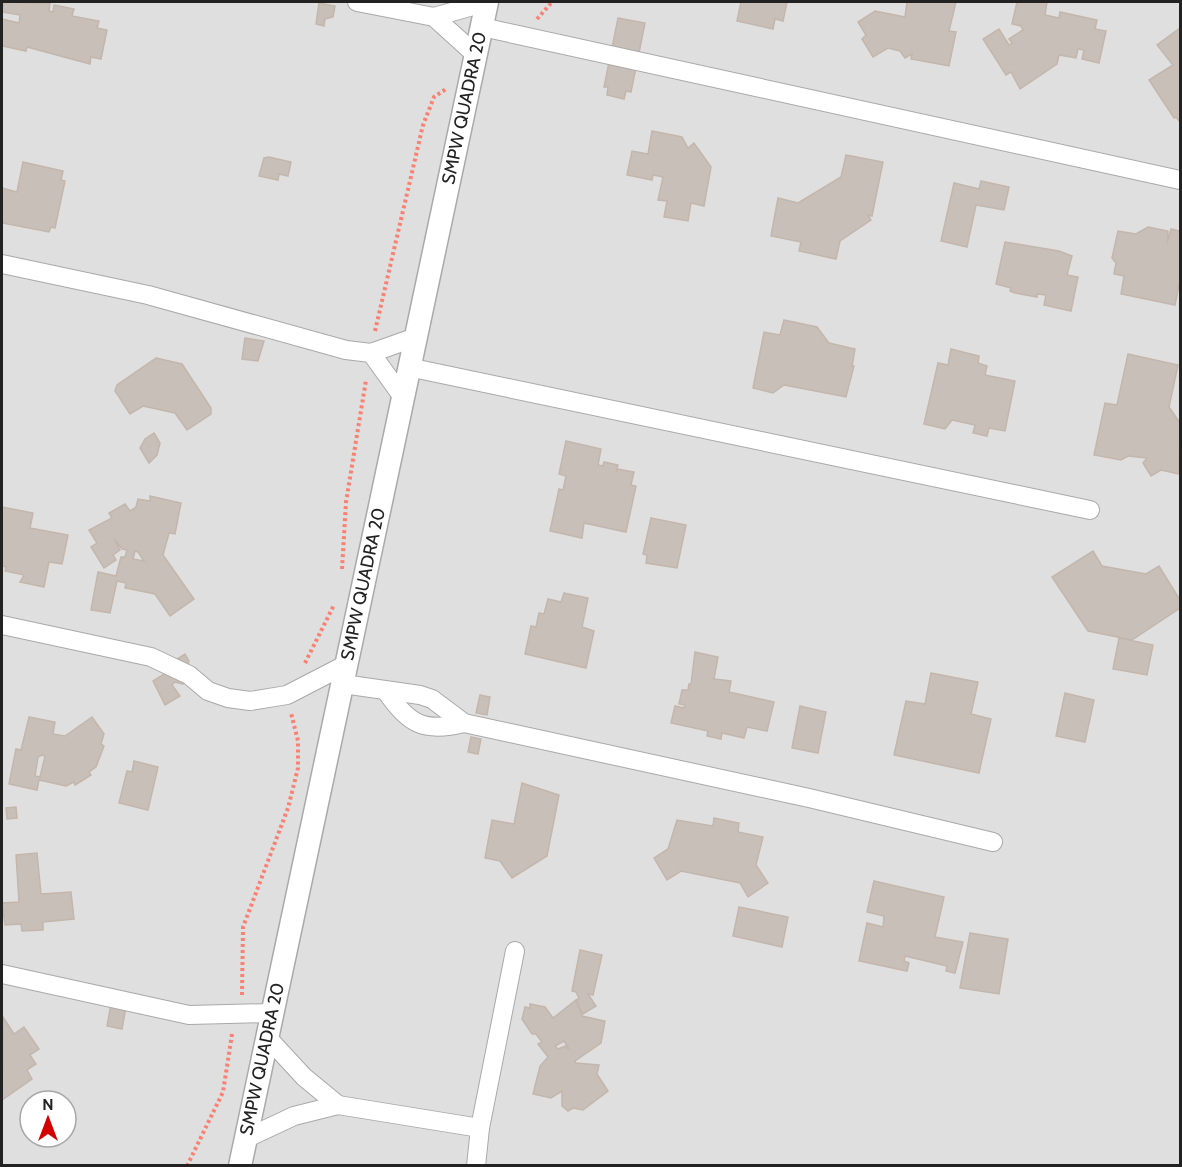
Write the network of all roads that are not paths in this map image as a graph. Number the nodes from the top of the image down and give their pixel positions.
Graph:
1 (357, 2) edge
2 (487, 2) edge
3 (434, 17) junction
4 (482, 27) junction
5 (474, 63) junction
6 (1180, 180) edge
7 (2, 264) edge
8 (416, 337) junction
9 (371, 353) junction
10 (408, 367) junction
11 (402, 396) junction
12 (1090, 510) dead end
13 (2, 625) edge
14 (345, 674) junction
15 (386, 691) junction
16 (464, 723) junction
17 (993, 842) dead end
18 (515, 951) dead end
19 (2, 974) edge
20 (271, 1013) junction
21 (267, 1037) junction
22 (338, 1105) junction
23 (480, 1128) junction
24 (245, 1139) junction
25 (240, 1166) edge
26 (476, 1166) edge

1 - 3 street
2 - 3 street
2 - 4 street, SMPW QUADRA 20
3 - 5 street
4 - 5 street, SMPW QUADRA 20
4 - 6 street
5 - 8 street, SMPW QUADRA 20
7 - 9 street
8 - 9 street
8 - 10 street, SMPW QUADRA 20
9 - 11 street
10 - 11 street, SMPW QUADRA 20
10 - 12 street
11 - 14 street, SMPW QUADRA 20
13 - 14 street
14 - 15 street
14 - 20 street, SMPW QUADRA 20
15 - 16 street
15 - 16 street
16 - 17 street
18 - 23 street
19 - 20 street
20 - 21 street, SMPW QUADRA 20
21 - 22 street
21 - 24 street, SMPW QUADRA 20
22 - 23 street
22 - 24 street
23 - 26 street
24 - 25 street, SMPW QUADRA 20

